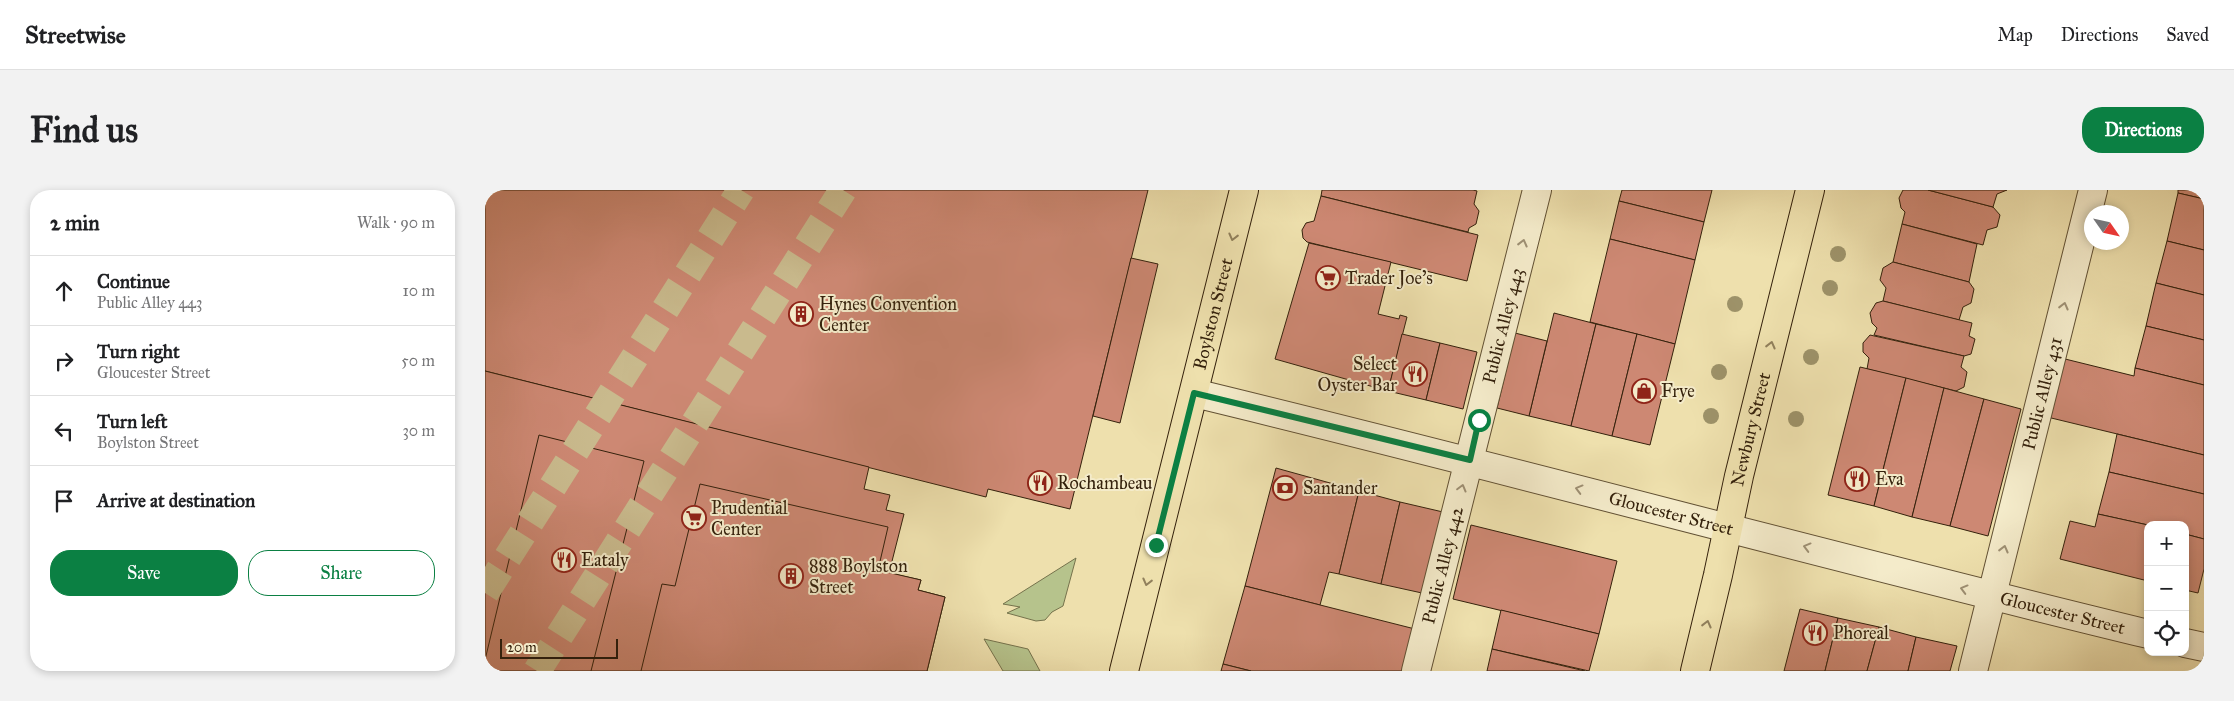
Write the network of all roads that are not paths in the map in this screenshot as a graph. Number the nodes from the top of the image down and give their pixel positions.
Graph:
1 (1244, 190) edge
2 (1537, 190) edge
3 (1810, 190) edge
4 (2093, 190) edge
5 (1194, 393) junction
6 (1470, 460) junction
7 (1727, 528) junction
8 (1992, 596) junction
9 (2144, 633) edge
10 (2189, 644) edge
11 (2204, 647) edge
12 (1124, 671) edge
13 (1417, 671) edge
14 (1695, 671) edge
15 (1973, 671) edge

1 -> 5 main road, Boylston Street
6 -> 2 street, Public Alley 443
7 -> 3 main road, Newbury Street
8 -> 4 street, Public Alley 431
5 - 6 street, Gloucester Street
5 -> 12 main road, Boylston Street
7 -> 6 street, Gloucester Street
13 -> 6 street, Public Alley 442
8 -> 7 street, Gloucester Street
14 -> 7 main road, Newbury Street
8 - 9 street, Gloucester Street
8 - 15 street, Public Alley 431
10 - 11 street

